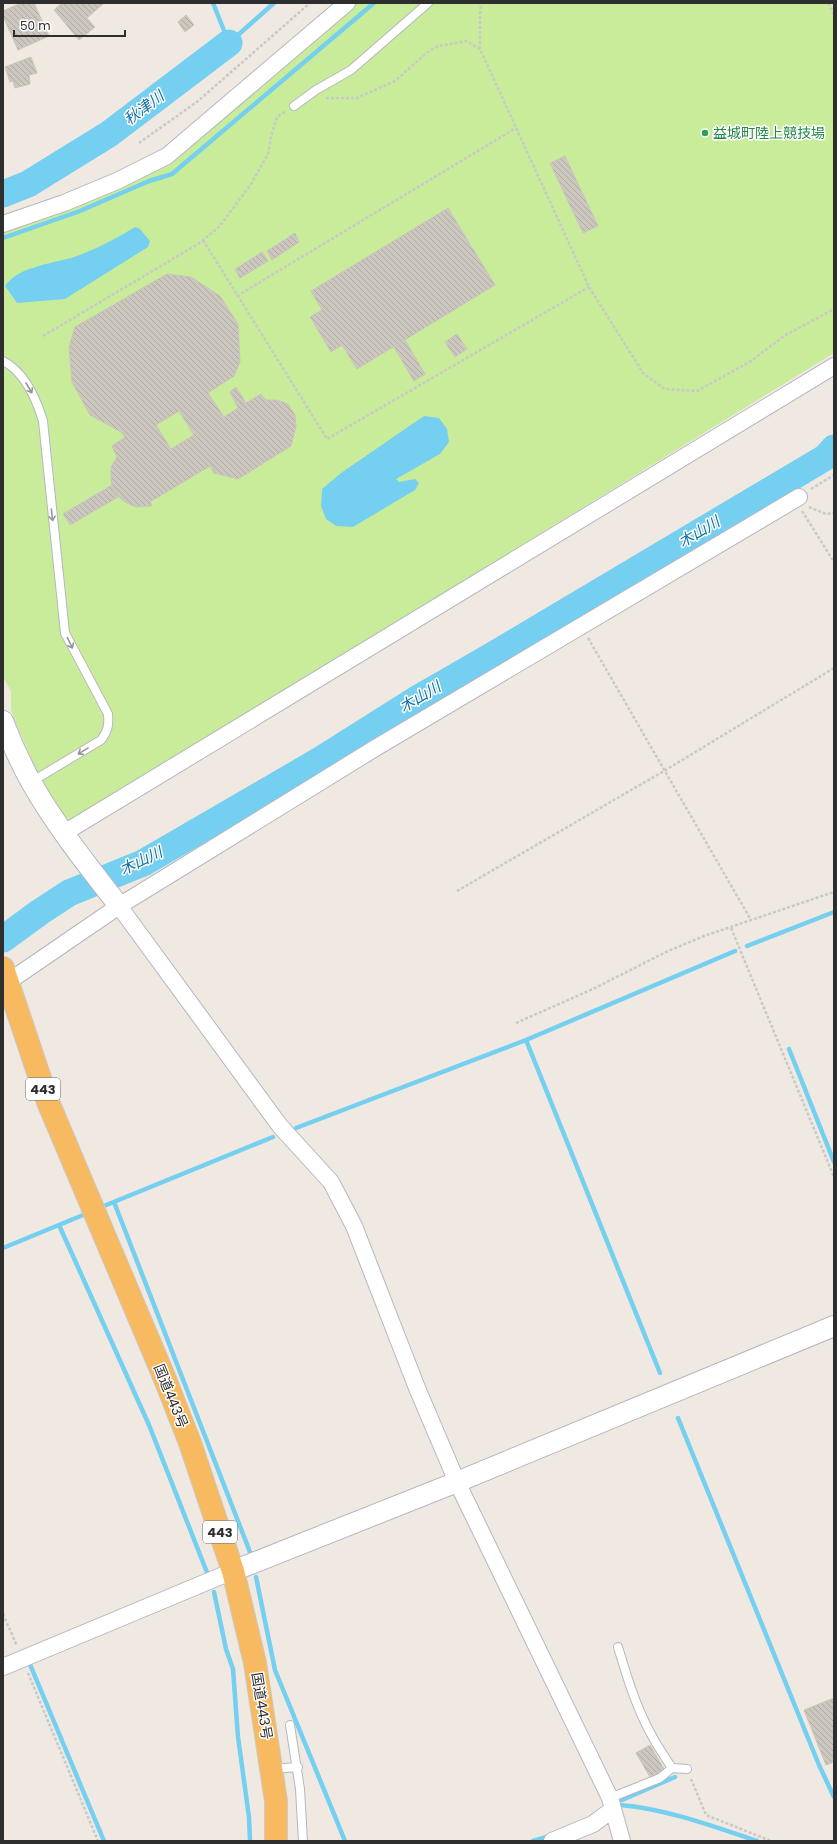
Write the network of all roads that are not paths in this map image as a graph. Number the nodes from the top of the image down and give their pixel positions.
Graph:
1 (347, 3) edge
2 (428, 3) edge
3 (294, 106) road end
4 (3, 224) edge
5 (3, 361) edge
6 (834, 366) edge
7 (799, 497) road end
8 (3, 721) edge
9 (10, 752) edge
10 (31, 782) junction
11 (66, 837) junction
12 (119, 906) junction
13 (5, 975) edge
14 (834, 1326) edge
15 (457, 1482) junction
16 (233, 1571) junction
17 (618, 1647) dead end
18 (3, 1667) edge
19 (290, 1725) dead end
20 (298, 1767) junction
21 (672, 1768) junction
22 (272, 1769) junction
23 (688, 1769) road end
24 (612, 1804) junction
25 (276, 1841) edge
26 (303, 1841) edge
27 (552, 1841) edge
28 (622, 1841) edge

1 - 4 street
2 - 3 lane
5 -> 10 lane
6 - 11 street
7 - 12 street
8 - 9 street
9 - 10 street
10 - 11 street
11 - 12 street
12 - 13 street
12 - 15 street
13 - 16 highway, 国道443号 / 443
14 - 15 street
15 - 16 street
15 - 24 street
16 - 18 street
16 - 22 highway, 国道443号 / 443
17 - 21 lane
19 - 20 lane
20 - 22 lane
20 - 26 lane
21 - 23 lane
21 - 24 lane
22 - 25 highway, 国道443号 / 443
24 - 27 street
24 - 28 street

